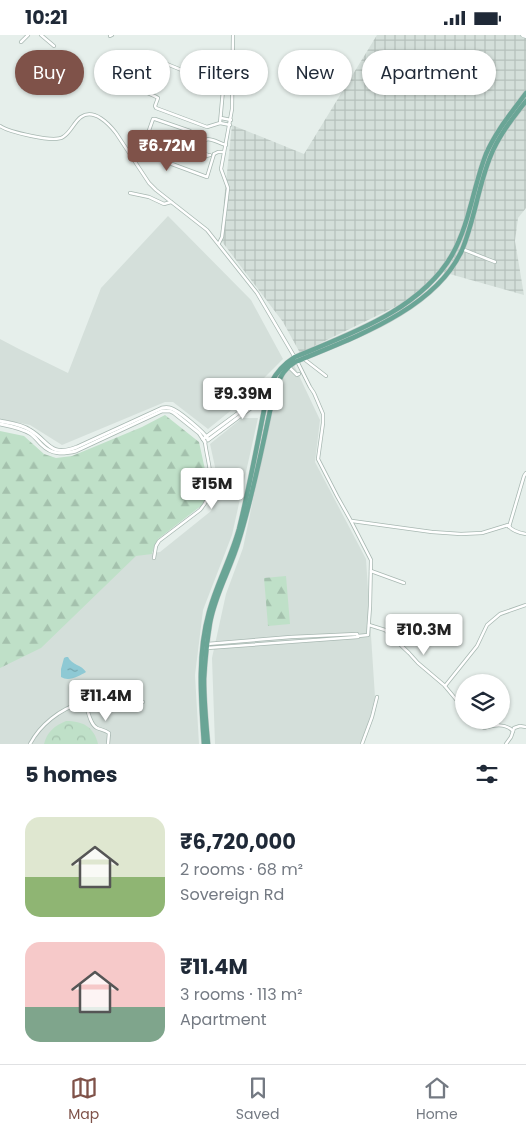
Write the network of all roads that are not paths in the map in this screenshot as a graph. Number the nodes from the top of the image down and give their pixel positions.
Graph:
1 (28, 35) edge
2 (41, 35) edge
3 (233, 35) edge
4 (21, 42) dead end
5 (54, 46) dead end
6 (526, 93) edge
7 (526, 101) edge
8 (221, 118) junction
9 (231, 120) junction
10 (220, 123) junction
11 (230, 125) junction
12 (0, 126) edge
13 (190, 131) dead end
14 (226, 145) junction
15 (134, 150) dead end
16 (224, 152) junction
17 (214, 154) junction
18 (210, 155) junction
19 (130, 193) dead end
20 (171, 202) junction
21 (219, 243) junction
22 (462, 249) junction
23 (495, 262) dead end
24 (303, 358) junction
25 (296, 359) junction
26 (288, 366) junction
27 (299, 374) dead end
28 (326, 376) dead end
29 (271, 383) junction
30 (277, 386) junction
31 (264, 390) junction
32 (267, 395) junction
33 (275, 395) junction
34 (255, 403) junction
35 (264, 410) junction
36 (0, 422) edge
37 (206, 439) junction
38 (526, 473) edge
39 (351, 521) junction
40 (509, 527) junction
41 (526, 534) edge
42 (154, 557) dead end
43 (370, 571) junction
44 (404, 583) dead end
45 (526, 605) edge
46 (368, 624) junction
47 (358, 636) junction
48 (307, 637) junction
49 (307, 641) junction
50 (205, 646) junction
51 (444, 686) junction
52 (377, 697) dead end
53 (455, 699) edge
54 (143, 702) dead end
55 (85, 703) junction
56 (526, 727) edge
57 (510, 728) edge
58 (513, 731) junction
59 (30, 744) edge
60 (108, 744) edge
61 (206, 744) edge
62 (362, 744) edge
63 (506, 744) edge

1 - 4 street
2 - 5 street
3 - 9 street
6 - 25 main road
7 - 22 main road
8 - 9 street
8 - 10 street
8 - 10 street
9 - 11 street
10 - 11 street
11 - 14 street
12 - 20 street
13 - 18 street
14 - 16 street
14 - 18 street
15 - 17 street
16 - 17 street
16 - 21 street
17 - 18 street
19 - 20 street
20 - 21 street
21 - 25 street
22 - 23 street
22 - 24 main road
24 - 25 main road
24 - 28 street
25 - 26 main road
25 - 29 main road
25 - 39 street
26 - 27 street
26 - 30 main road
29 - 30 main road
29 - 31 main road
30 - 33 main road
31 - 32 main road
31 - 37 street
32 - 33 main road
32 - 34 street
32 - 35 main road
33 - 50 main road
34 - 35 street
34 - 37 street
35 - 50 main road
36 - 37 street
37 - 42 street
38 - 40 street
39 - 40 street
39 - 43 street
40 - 41 street
43 - 44 street
43 - 46 street
45 - 51 street
46 - 47 street
46 - 51 street
47 - 48 street
47 - 49 street
48 - 49 street
48 - 50 street
49 - 50 street
50 - 61 main road
51 - 53 street
52 - 62 street
54 - 55 street
55 - 59 street
55 - 60 street
56 - 58 street
57 - 58 street
58 - 63 street

